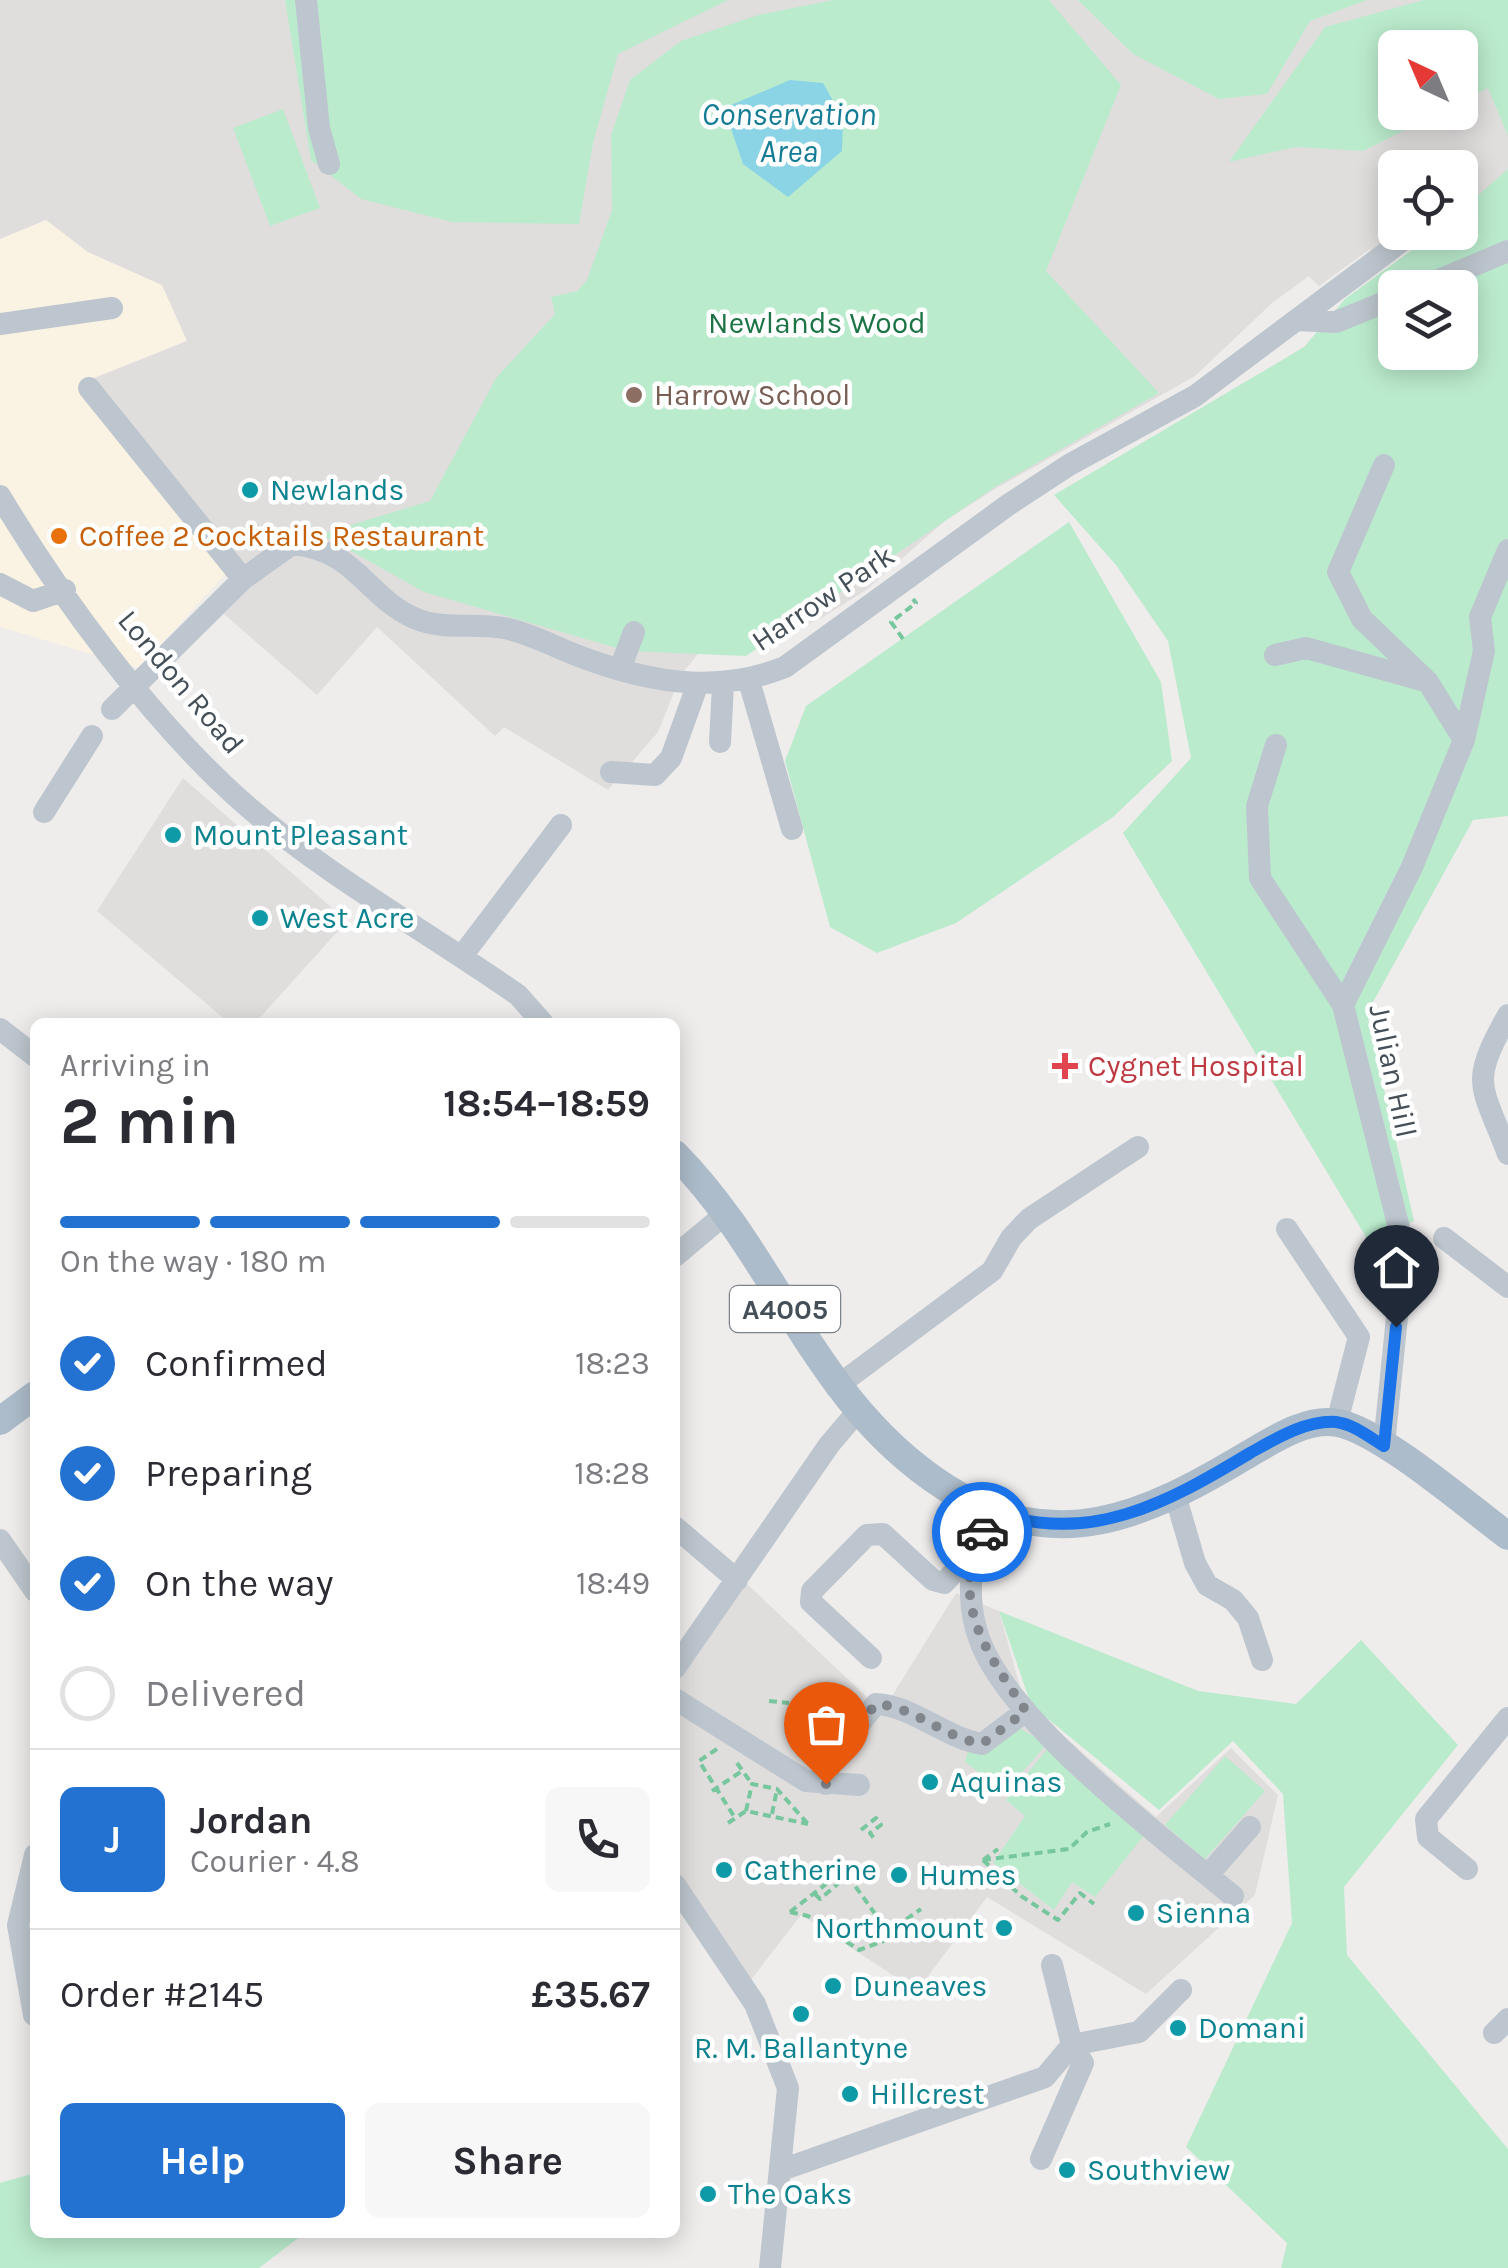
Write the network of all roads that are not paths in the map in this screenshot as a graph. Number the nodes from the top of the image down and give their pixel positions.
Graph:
1 (306, 0) edge
2 (329, 164) dead end
3 (1390, 250) edge
4 (1508, 251) edge
5 (1463, 270) edge
6 (1378, 305) edge
7 (112, 308) dead end
8 (1298, 320) junction
9 (0, 324) edge
10 (89, 388) dead end
11 (1384, 465) dead end
12 (0, 496) edge
13 (1508, 550) edge
14 (243, 579) junction
15 (0, 584) edge
16 (65, 590) junction
17 (634, 632) dead end
18 (1274, 655) dead end
19 (620, 668) junction
20 (748, 682) junction
21 (1428, 682) junction
22 (723, 685) junction
23 (697, 686) junction
24 (134, 687) junction
25 (112, 710) dead end
26 (92, 736) dead end
27 (1464, 740) junction
28 (720, 742) dead end
29 (1276, 745) dead end
30 (610, 772) dead end
31 (44, 812) dead end
32 (562, 824) dead end
33 (792, 828) dead end
34 (462, 956) junction
35 (1342, 1005) junction
36 (1508, 1015) edge
37 (538, 1018) edge
38 (0, 1029) edge
39 (30, 1052) edge
40 (1138, 1148) dead end
41 (1508, 1154) edge
42 (680, 1160) edge
43 (724, 1215) junction
44 (1287, 1229) dead end
45 (1444, 1238) dead end
46 (680, 1252) edge
47 (1508, 1287) edge
48 (836, 1387) junction
49 (30, 1399) edge
50 (858, 1412) junction
51 (0, 1420) edge
52 (1337, 1422) junction
53 (1384, 1446) junction
54 (1176, 1498) junction
55 (992, 1511) junction
56 (680, 1532) edge
57 (1508, 1536) edge
58 (0, 1540) edge
59 (974, 1550) junction
60 (9, 1573) edge
61 (738, 1580) junction
62 (30, 1588) edge
63 (871, 1658) dead end
64 (1262, 1660) dead end
65 (680, 1661) edge
66 (680, 1702) edge
67 (1026, 1711) junction
68 (1508, 1718) edge
69 (826, 1784) junction
70 (859, 1785) dead end
71 (1250, 1827) dead end
72 (1467, 1869) dead end
73 (1208, 1875) junction
74 (30, 1876) edge
75 (680, 1892) edge
76 (1233, 1896) dead end
77 (1052, 1965) dead end
78 (1181, 1990) dead end
79 (30, 1992) edge
80 (1072, 2045) junction
81 (1041, 2159) dead end
82 (782, 2170) junction
83 (770, 2268) edge

1 - 2 street
3 - 8 street, Harrow Park
4 - 5 street
6 - 8 street
7 - 9 street
8 - 20 street, Harrow Park
10 - 14 street
11 - 21 street
12 - 16 street, London Road
13 - 27 street, Julian Hill
14 - 19 street, Harrow Park
14 - 24 street, Harrow Park
15 - 16 street
16 - 24 street, London Road
17 - 19 street
18 - 21 street
19 - 23 street, Harrow Park
20 - 22 street, Harrow Park
20 - 33 street
21 - 27 street
22 - 23 street, Harrow Park
22 - 28 street
23 - 30 street
24 - 25 street, Harrow Park
24 - 34 street, London Road
26 - 31 street
27 - 35 street, Julian Hill
29 - 35 street
32 - 34 street
34 - 37 street, London Road
35 - 53 street, Julian Hill
36 - 41 street
38 - 39 street
40 - 48 street
42 - 43 main road, A4005
43 - 46 street
43 - 48 main road, A4005
44 - 52 street
45 - 47 street
48 - 50 main road, A4005
49 - 51 main road
50 - 55 main road, A4005
50 - 61 street
52 - 53 main road
52 - 54 main road, A4005
53 - 57 main road
54 - 55 main road, A4005
54 - 64 street
55 - 59 street
56 - 61 street
58 - 60 street
59 - 63 street
59 - 67 street
60 - 62 street
61 - 65 street
66 - 69 street
67 - 69 street
67 - 73 street
68 - 72 street
69 - 70 street
71 - 73 street
73 - 76 street
74 - 79 street
75 - 82 street
77 - 80 street
78 - 80 street
80 - 81 street
80 - 82 street
82 - 83 street

